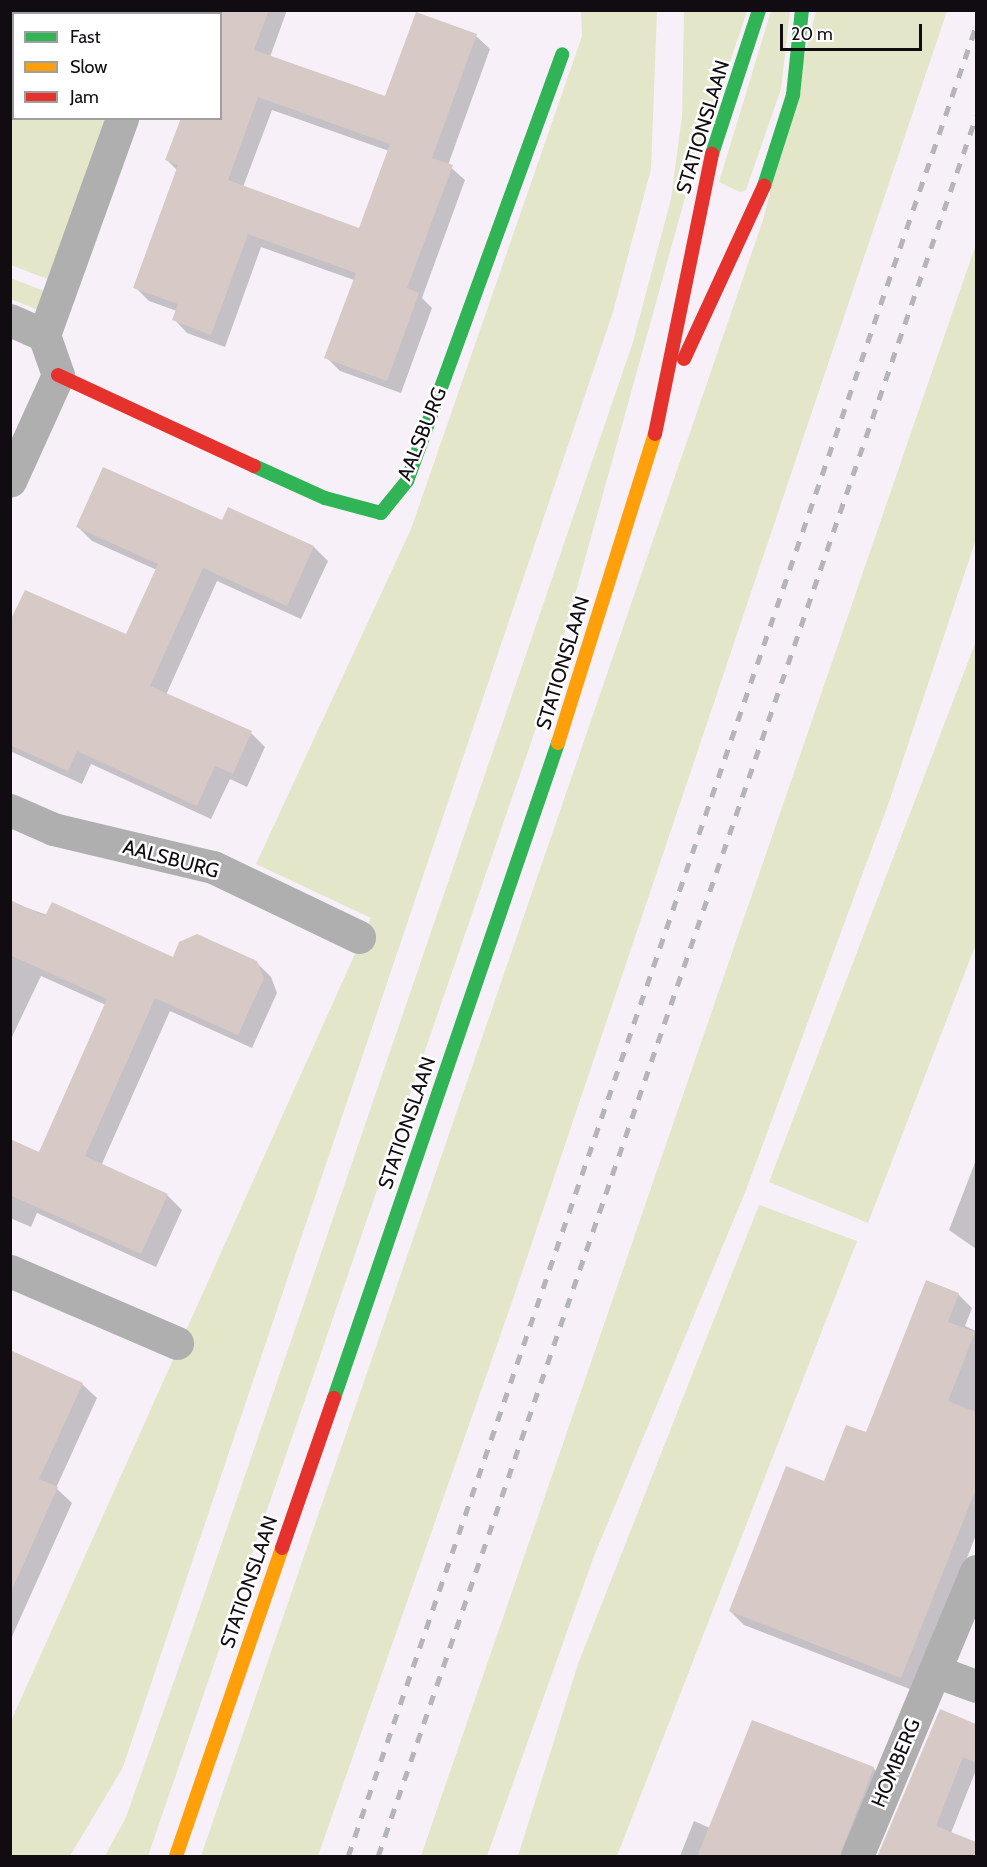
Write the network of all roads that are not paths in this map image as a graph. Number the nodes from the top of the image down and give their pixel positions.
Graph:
1 (759, 10) edge
2 (802, 10) edge
3 (562, 54) dead end
4 (121, 120) edge
5 (10, 320) edge
6 (44, 335) junction
7 (58, 375) junction
8 (666, 399) junction
9 (10, 481) edge
10 (10, 810) edge
11 (359, 937) dead end
12 (10, 1271) edge
13 (177, 1343) dead end
14 (976, 1572) edge
15 (935, 1671) junction
16 (976, 1686) edge
17 (176, 1857) edge
18 (856, 1857) edge

1 - 8 street, STATIONSLAAN
2 - 8 street, STATIONSLAAN
3 - 7 street, AALSBURG
4 - 6 street
5 - 6 street
6 - 7 street
7 - 9 street
8 - 17 street, STATIONSLAAN
10 - 11 street, AALSBURG
12 - 13 street
14 - 15 street, HOMBERG
15 - 16 street
15 - 18 street, HOMBERG

